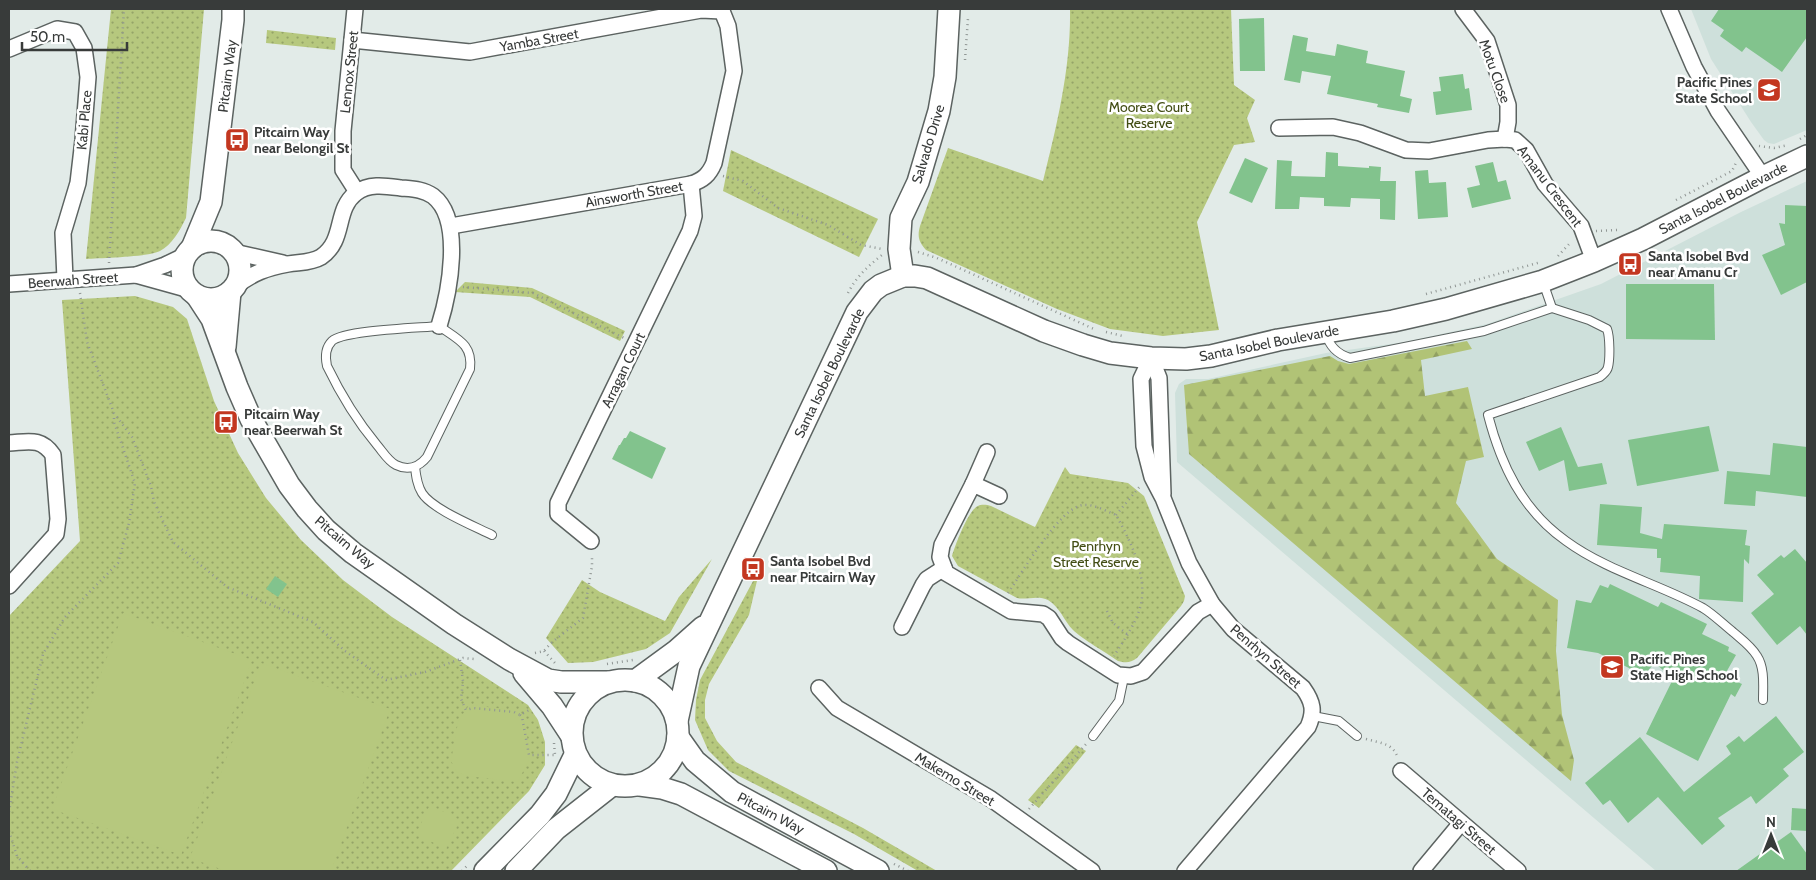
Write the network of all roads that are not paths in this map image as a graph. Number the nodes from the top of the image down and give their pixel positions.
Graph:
1 (233, 9) edge
2 (355, 9) edge
3 (949, 9) edge
4 (1463, 9) edge
5 (1669, 9) edge
6 (722, 10) edge
7 (352, 40) junction
8 (9, 49) edge
9 (1279, 128) dead end
10 (1504, 138) junction
11 (1807, 156) edge
12 (1763, 176) junction
13 (691, 184) junction
14 (357, 192) junction
15 (211, 202) junction
16 (450, 226) junction
17 (232, 251) junction
18 (189, 252) junction
19 (1594, 261) junction
20 (289, 264) junction
21 (136, 275) junction
22 (903, 276) junction
23 (65, 279) junction
24 (1543, 281) junction
25 (9, 284) edge
26 (233, 289) junction
27 (194, 293) junction
28 (1552, 308) junction
29 (439, 326) junction
30 (1325, 331) junction
31 (224, 349) junction
32 (1151, 358) junction
33 (9, 443) edge
34 (987, 452) dead end
35 (415, 467) junction
36 (973, 484) junction
37 (999, 496) dead end
38 (492, 535) dead end
39 (591, 541) road end
40 (944, 568) junction
41 (9, 586) edge
42 (1212, 604) junction
43 (711, 620) junction
44 (902, 627) dead end
45 (509, 659) junction
46 (605, 674) junction
47 (1124, 677) junction
48 (635, 681) junction
49 (819, 688) dead end
50 (1763, 700) dead end
51 (1312, 716) junction
52 (678, 729) junction
53 (1093, 736) road end
54 (1357, 736) road end
55 (567, 744) junction
56 (1401, 771) road end
57 (612, 785) junction
58 (640, 785) junction
59 (1461, 823) junction
60 (884, 867) edge
61 (477, 868) edge
62 (516, 871) edge
63 (826, 871) edge
64 (1092, 871) edge
65 (1185, 871) edge
66 (1421, 871) edge
67 (1518, 871) edge

1 - 15 street, Pitcairn Way
2 - 7 street, Lennox Street
3 - 22 street, Salvado Drive
4 - 10 street, Motu Close
5 - 12 street
6 - 7 street, Yamba Street
6 - 13 street, Ainsworth Street
7 - 14 street, Lennox Street
8 - 23 street, Kabi Place
9 - 10 street, Amanu Crescent
10 - 19 street, Amanu Crescent
11 - 12 street, Santa Isobel Boulevarde
12 - 19 street, Santa Isobel Boulevarde
13 - 16 street, Ainsworth Street
13 - 39 street, Arragan Court
14 - 16 street
14 - 20 street
15 - 17 street, Pitcairn Way
15 - 18 street, Pitcairn Way
16 - 29 street
17 - 18 street
17 - 20 street
17 - 26 street
18 - 21 street, Beerwah Street
18 - 27 street
19 - 24 street, Santa Isobel Boulevarde
20 - 26 street
21 - 23 street, Beerwah Street
21 - 27 street, Beerwah Street
22 - 32 street, Santa Isobel Boulevarde
22 - 43 street, Santa Isobel Boulevarde
23 - 25 street, Beerwah Street
24 - 28 lane
24 - 30 street, Santa Isobel Boulevarde
26 - 27 street
26 - 31 street, Pitcairn Way
27 - 31 street, Pitcairn Way
28 - 30 lane
28 - 50 lane
29 - 35 lane
29 - 35 lane
30 - 32 street, Santa Isobel Boulevarde
31 - 45 street, Pitcairn Way
32 - 42 street, Penrhyn Street
33 - 41 street
34 - 36 street
35 - 38 lane
36 - 37 street
36 - 40 street
40 - 44 street
40 - 47 street
42 - 47 street
42 - 51 street, Penrhyn Street
43 - 48 street, Santa Isobel Boulevarde
43 - 52 street, Santa Isobel Boulevarde
45 - 46 street, Pitcairn Way
45 - 55 street, Pitcairn Way
46 - 48 street
46 - 55 street
47 - 53 lane
48 - 52 street
49 - 64 street, Makemo Street
51 - 54 lane
51 - 65 street
52 - 58 street
52 - 60 street, Pitcairn Way
55 - 57 street
55 - 61 street
56 - 59 street, Tematagi Street
57 - 58 street
57 - 62 street
58 - 63 street, Pitcairn Way
59 - 66 street
59 - 67 street, Tematagi Street

